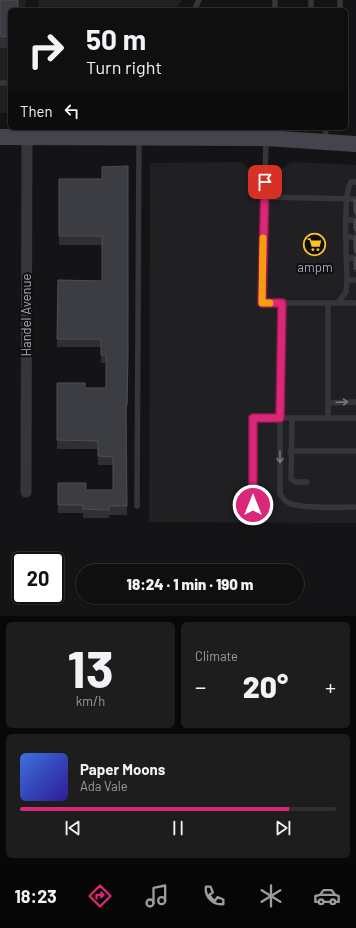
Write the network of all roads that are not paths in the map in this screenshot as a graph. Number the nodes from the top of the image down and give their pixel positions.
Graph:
1 (27, 135) junction
2 (274, 135) edge
3 (325, 135) edge
4 (0, 137) edge
5 (138, 138) junction
6 (356, 144) edge
7 (356, 182) edge
8 (265, 197) junction
9 (347, 199) junction
10 (356, 199) edge
11 (347, 220) junction
12 (354, 220) edge
13 (347, 237) junction
14 (354, 237) edge
15 (347, 258) junction
16 (354, 258) edge
17 (347, 280) junction
18 (356, 280) edge
19 (282, 303) junction
20 (328, 303) junction
21 (338, 303) junction
22 (356, 303) edge
23 (356, 402) edge
24 (328, 403) junction
25 (280, 418) junction
26 (292, 418) junction
27 (328, 418) junction
28 (356, 418) edge
29 (290, 451) junction
30 (356, 451) edge
31 (307, 482) dead end
32 (26, 492) dead end
33 (253, 505) dead end
34 (137, 506) dead end
35 (354, 507) dead end

1 - 4 street
1 - 5 street
1 - 32 street, Handel Avenue
2 - 3 street
2 - 5 street
2 - 8 lane
3 - 6 street
5 - 34 lane
7 - 9 lane
8 - 9 lane
8 - 19 lane
9 - 10 lane
9 - 11 lane
11 - 12 lane
11 - 13 lane
13 - 14 lane
13 - 15 lane
15 - 16 lane
15 - 17 lane
17 - 18 lane
17 - 21 lane
19 - 20 lane
19 - 25 lane
20 - 21 lane
20 - 24 lane
21 - 22 lane
24 -> 23 lane
24 - 27 lane
25 - 26 lane
25 - 33 lane
25 -> 35 lane
26 - 27 lane
26 - 29 lane
27 - 28 lane
29 - 30 lane
29 - 31 lane

